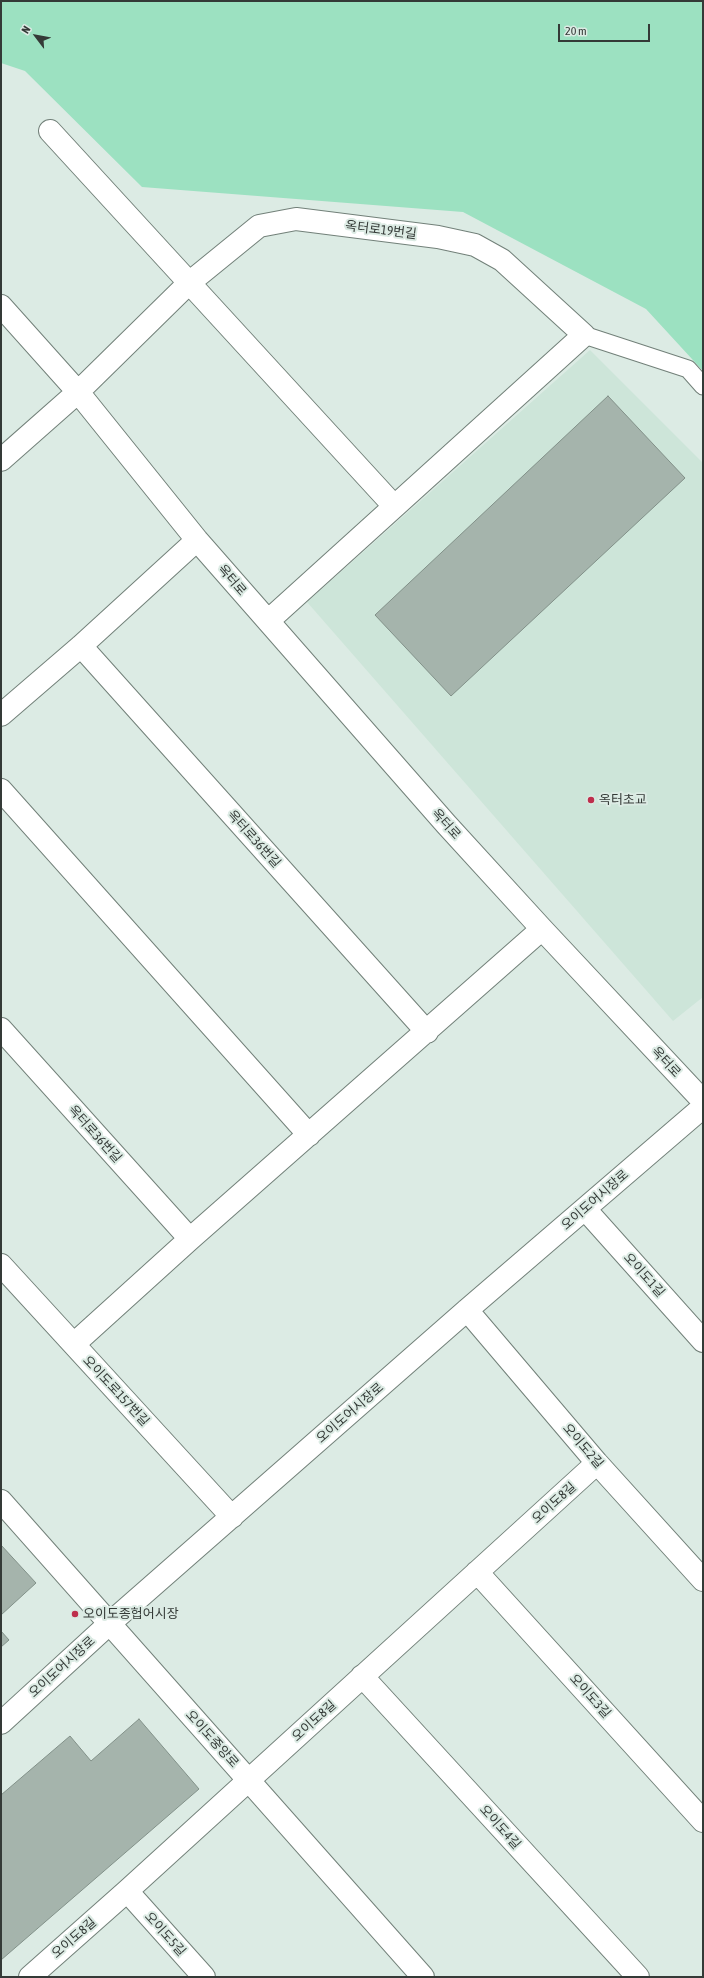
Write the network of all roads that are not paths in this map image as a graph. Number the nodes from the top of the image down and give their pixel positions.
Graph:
1 (50, 131) dead end
2 (189, 283) junction
3 (1, 306) edge
4 (584, 335) junction
5 (703, 386) edge
6 (78, 392) junction
7 (1, 460) edge
8 (394, 506) junction
9 (197, 540) junction
10 (268, 621) junction
11 (81, 646) junction
12 (1, 715) edge
13 (1, 790) edge
14 (542, 929) junction
15 (1, 1029) edge
16 (426, 1032) junction
17 (703, 1101) edge
18 (703, 1107) edge
19 (309, 1135) junction
20 (585, 1209) junction
21 (190, 1239) junction
22 (1, 1265) edge
23 (467, 1310) junction
24 (703, 1341) edge
25 (74, 1344) junction
26 (597, 1463) junction
27 (1, 1501) edge
28 (232, 1516) junction
29 (477, 1572) junction
30 (703, 1579) edge
31 (110, 1624) junction
32 (362, 1676) junction
33 (1, 1723) edge
34 (249, 1780) junction
35 (703, 1821) edge
36 (127, 1891) junction
37 (30, 1977) edge
38 (204, 1977) edge
39 (423, 1977) edge
40 (638, 1977) edge

1 - 2 street
2 - 4 street, 옥터로19번길
2 - 6 street, 옥터로19번길
2 - 8 street
3 - 6 street, 옥터로
4 - 5 lane, 옥터로19번길
4 - 8 street
6 - 7 street
6 - 9 street, 옥터로
8 - 10 street
9 - 10 street, 옥터로
9 - 11 street
10 - 14 street, 옥터로
11 - 12 street
11 - 16 street, 옥터로36번길
13 - 19 street
14 - 16 street
14 - 17 street, 옥터로
15 - 21 street, 옥터로36번길
16 - 19 street
18 - 20 street, 오이도어시장로
19 - 21 street
20 - 23 street, 오이도어시장로
20 - 24 street, 오이도1길
21 - 25 street
22 - 25 street, 오이도로157번길
23 - 26 street, 오이도2길
23 - 28 street, 오이도어시장로
25 - 28 street, 오이도로157번길
26 - 29 street, 오이도8길
26 - 30 street, 오이도2길
27 - 31 street, 오이도중앙로
28 - 31 street, 오이도어시장로
29 - 32 street, 오이도8길
29 - 35 street, 오이도3길
31 - 33 street, 오이도어시장로
31 - 34 street, 오이도중앙로
32 - 34 street, 오이도8길
32 - 40 street, 오이도4길
34 - 36 street, 오이도8길
34 - 39 street, 오이도중앙로
36 - 37 street, 오이도8길
36 - 38 street, 오이도5길

